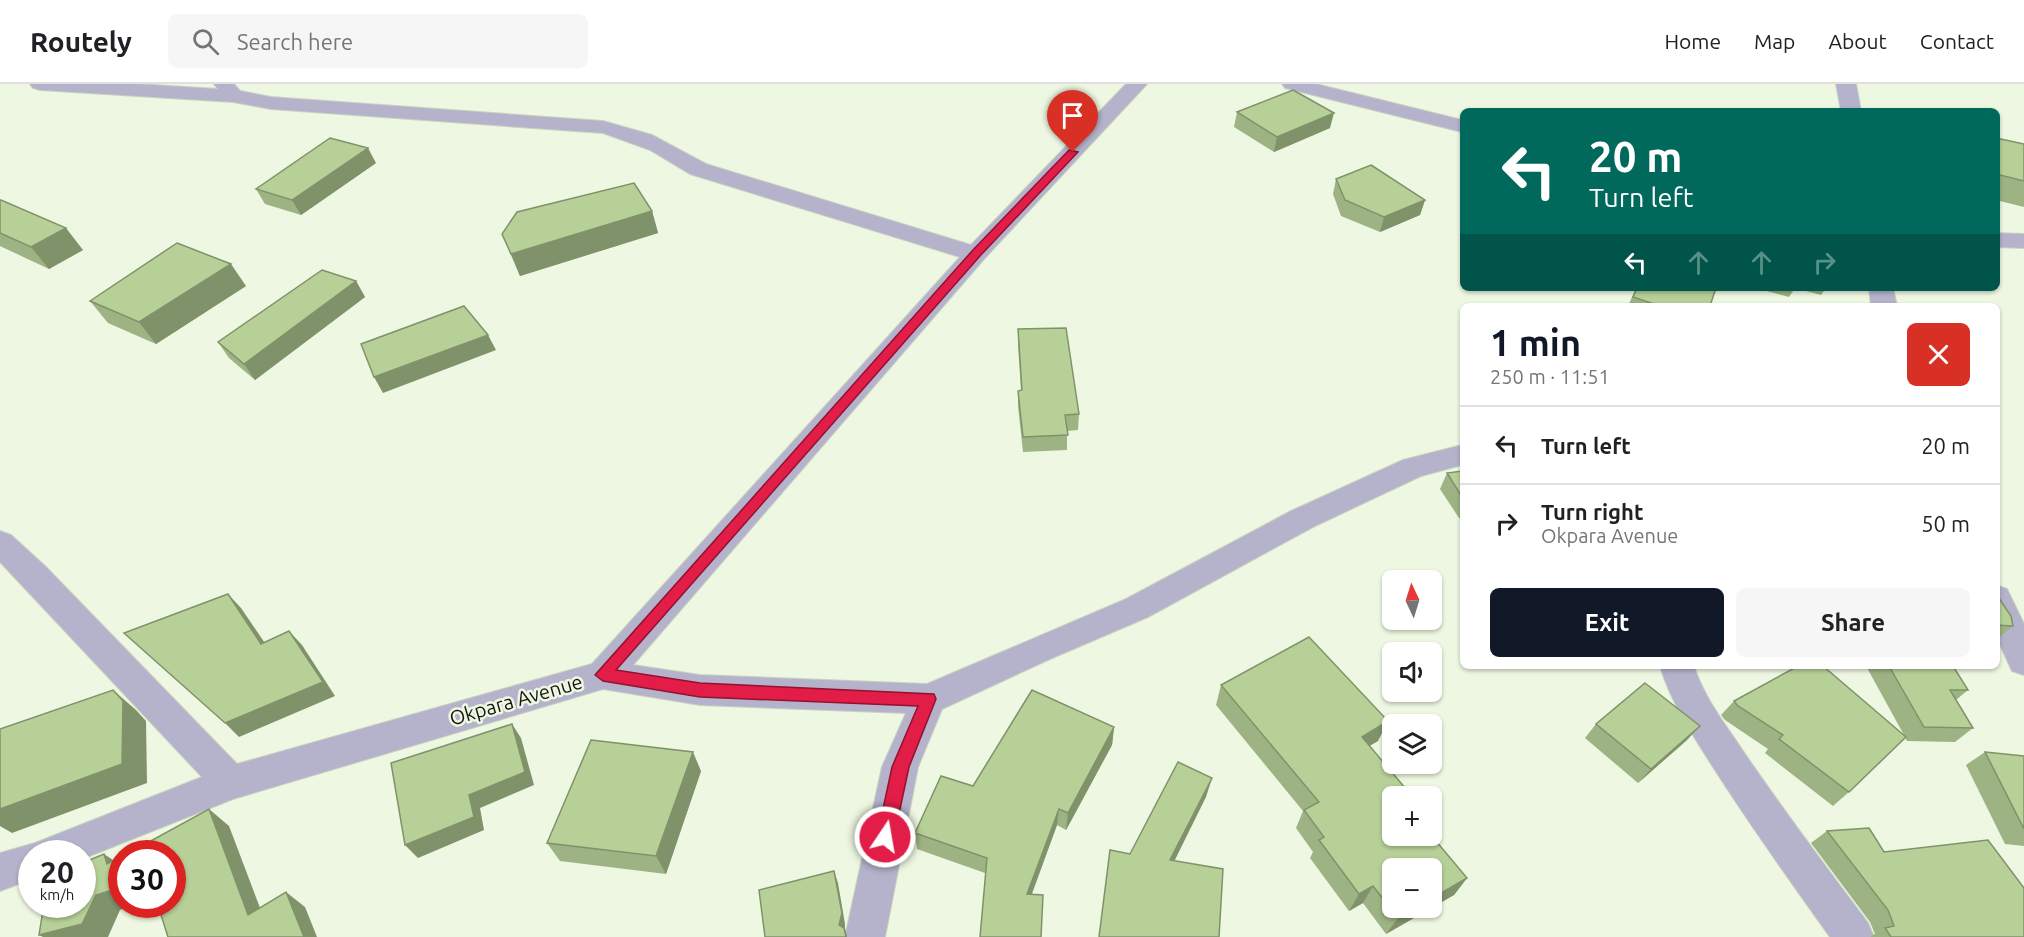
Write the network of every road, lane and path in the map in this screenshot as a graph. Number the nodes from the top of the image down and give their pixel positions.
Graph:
1 (40, 84) edge
2 (1137, 84) edge
3 (1292, 84) edge
4 (1846, 84) edge
5 (228, 90) edge
6 (1850, 108) edge
7 (1460, 126) edge
8 (2000, 240) edge
9 (2024, 241) edge
10 (976, 254) junction
11 (1460, 455) edge
12 (0, 543) edge
13 (2000, 607) edge
14 (2024, 661) edge
15 (1678, 669) edge
16 (603, 675) junction
17 (929, 699) junction
18 (231, 783) junction
19 (85, 840) edge
20 (18, 865) edge
21 (0, 872) edge
22 (865, 937) edge
23 (1854, 937) edge

1 - 5 street
2 - 10 street, Okpara Avenue
3 - 7 street
4 - 6 street
5 - 10 street
8 - 9 street
10 - 16 street, Okpara Avenue
11 - 17 street
12 - 18 street
13 - 14 street
15 - 23 street
16 - 17 street
16 - 18 street, Okpara Avenue
17 - 22 street
18 - 19 street, Okpara Avenue
20 - 21 street

